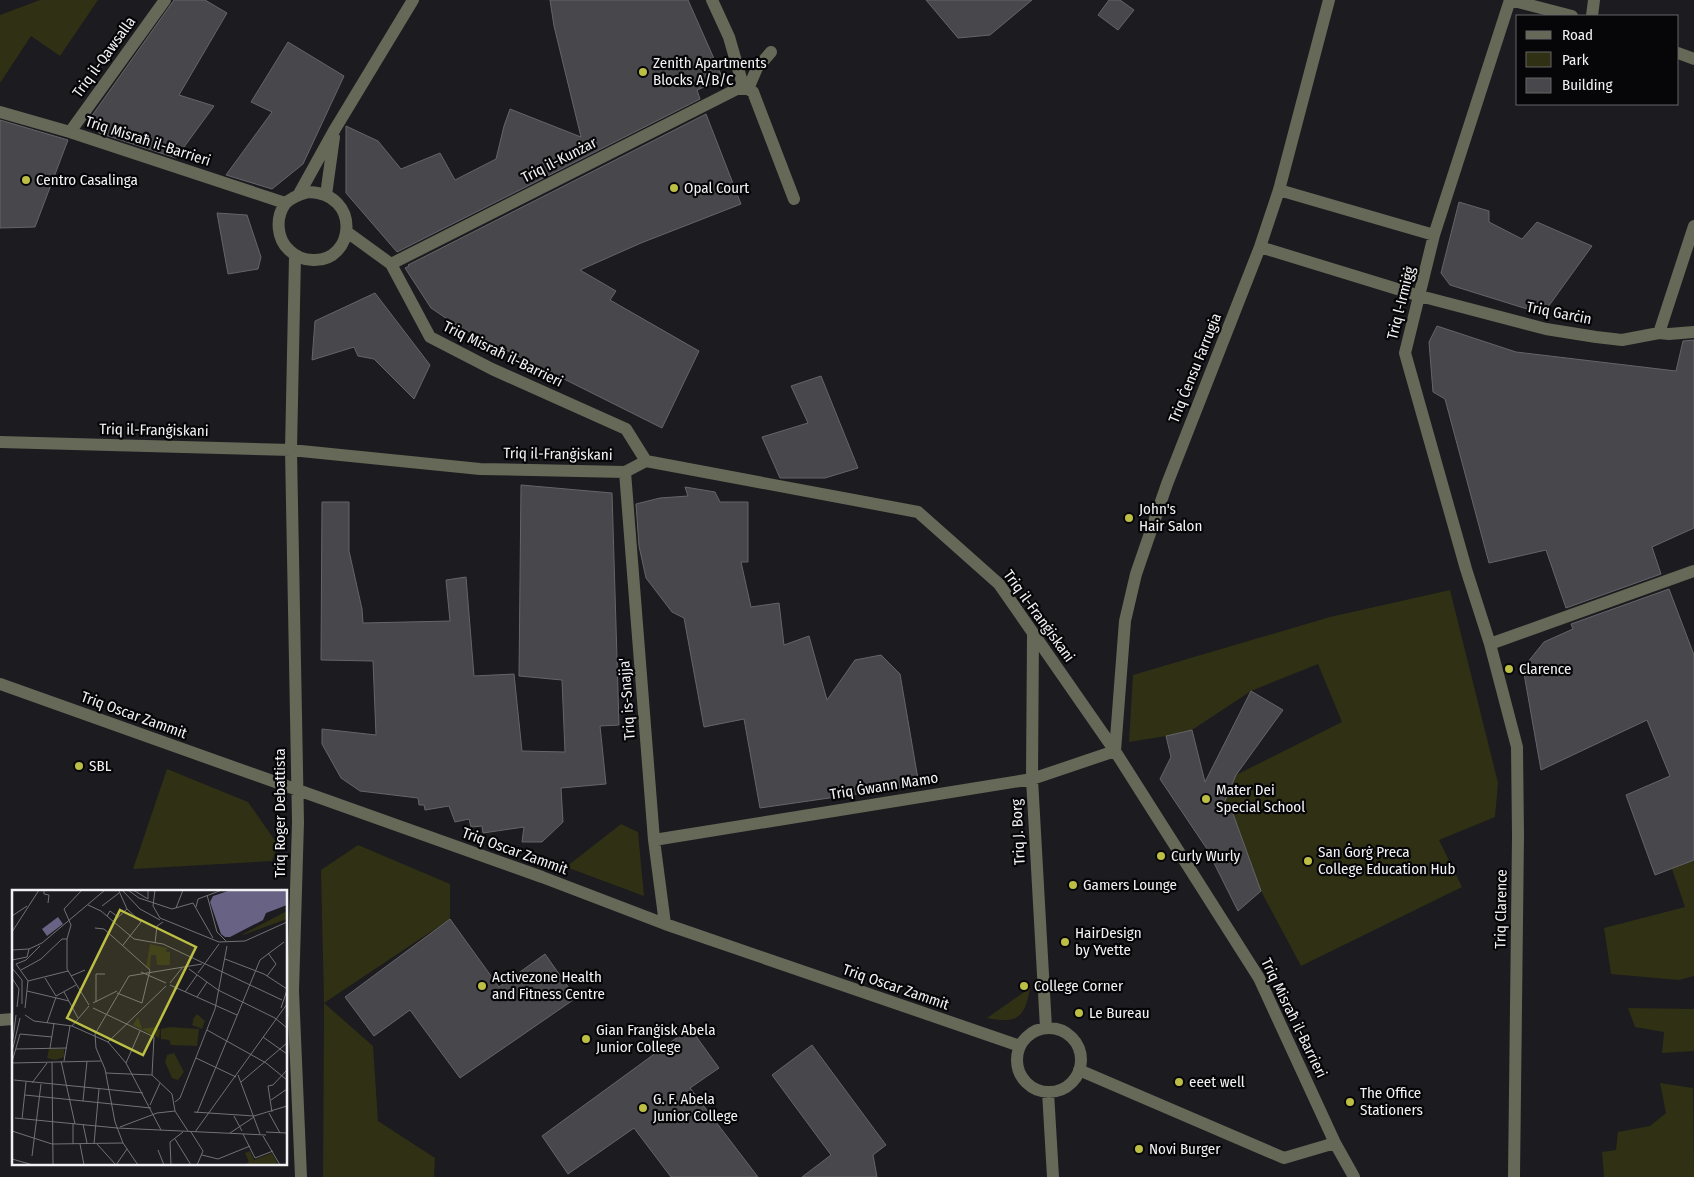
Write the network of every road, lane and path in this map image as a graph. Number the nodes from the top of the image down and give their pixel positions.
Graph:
1 (165, 0) edge
2 (413, 0) edge
3 (712, 0) edge
4 (1329, 0) edge
5 (1510, 0) edge
6 (1594, 0) edge
7 (1568, 15) edge
8 (1592, 15) edge
9 (771, 52) dead end
10 (1679, 54) edge
11 (1694, 60) edge
12 (746, 89) junction
13 (0, 112) edge
14 (335, 129) junction
15 (70, 132) junction
16 (1279, 190) junction
17 (299, 194) junction
18 (326, 195) junction
19 (794, 199) dead end
20 (285, 203) junction
21 (1694, 226) edge
22 (347, 232) junction
23 (1434, 235) junction
24 (1260, 247) junction
25 (295, 256) junction
26 (391, 264) junction
27 (1420, 296) junction
28 (1694, 332) edge
29 (1659, 333) junction
30 (0, 442) edge
31 (291, 450) junction
32 (646, 461) junction
33 (625, 472) junction
34 (1694, 570) edge
35 (1033, 635) junction
36 (1490, 644) junction
37 (0, 684) edge
38 (1115, 751) junction
39 (1032, 779) junction
40 (297, 790) junction
41 (654, 840) junction
42 (664, 924) junction
43 (289, 992) edge
44 (1046, 1028) junction
45 (1020, 1046) junction
46 (1079, 1070) junction
47 (1048, 1092) junction
48 (1335, 1143) junction
49 (301, 1177) edge
50 (1054, 1177) edge
51 (1354, 1177) edge
52 (1514, 1177) edge

1 - 15 street, Triq il-Qawsalla
2 - 14 street
3 - 12 street
4 - 16 street, Triq Ċensu Farrugia
5 - 7 street
5 - 23 street, Triq l-Irmiġġ
6 - 8 street
9 - 12 street
10 - 11 street
12 - 19 street
12 - 26 street, Triq il-Kunżar
13 - 15 street, Triq Misraħ il-Barrieri
14 - 17 street
14 - 18 street
15 - 20 street, Triq Misraħ il-Barrieri
16 - 23 street
16 - 24 street, Triq Ċensu Farrugia
17 - 18 street
17 - 20 street
18 - 22 street
20 - 25 street
21 - 29 street
22 - 25 street
22 - 26 street, Triq Misraħ il-Barrieri
23 - 27 street, Triq l-Irmiġġ
24 - 27 street, Triq Garċin
24 - 38 street, Triq Ċensu Farrugia
25 - 31 street
26 - 32 street, Triq Misraħ il-Barrieri
27 - 29 street, Triq Garċin
27 - 36 street, Triq l-Irmiġġ
28 - 29 street, Triq Garċin
30 - 31 street, Triq il-Franġiskani
31 - 33 street, Triq il-Franġiskani
31 - 40 street, Triq Roger Debattista
32 - 33 street, Triq il-Franġiskani
32 - 35 street, Triq il-Franġiskani
33 - 41 street, Triq is-Snajja'
34 - 36 street
35 - 38 street, Triq il-Franġiskani
35 - 39 street, Triq J. Borg
36 - 52 street, Triq Clarence
37 - 40 street, Triq Oscar Zammit
38 - 39 street, Triq Ġwann Mamo
38 - 48 street, Triq Misraħ il-Barrieri
39 - 41 street, Triq Ġwann Mamo
39 - 44 street, Triq J. Borg
40 - 42 street, Triq Oscar Zammit
40 - 43 street, Triq Roger Debattista
41 - 42 street, Triq is-Snajja'
42 - 45 street, Triq Oscar Zammit
43 - 49 street, Triq Roger Debattista
44 - 45 street
44 - 46 street
45 - 47 street
46 - 47 street
46 - 48 street
47 - 50 street
48 - 51 street, Triq Misraħ il-Barrieri

